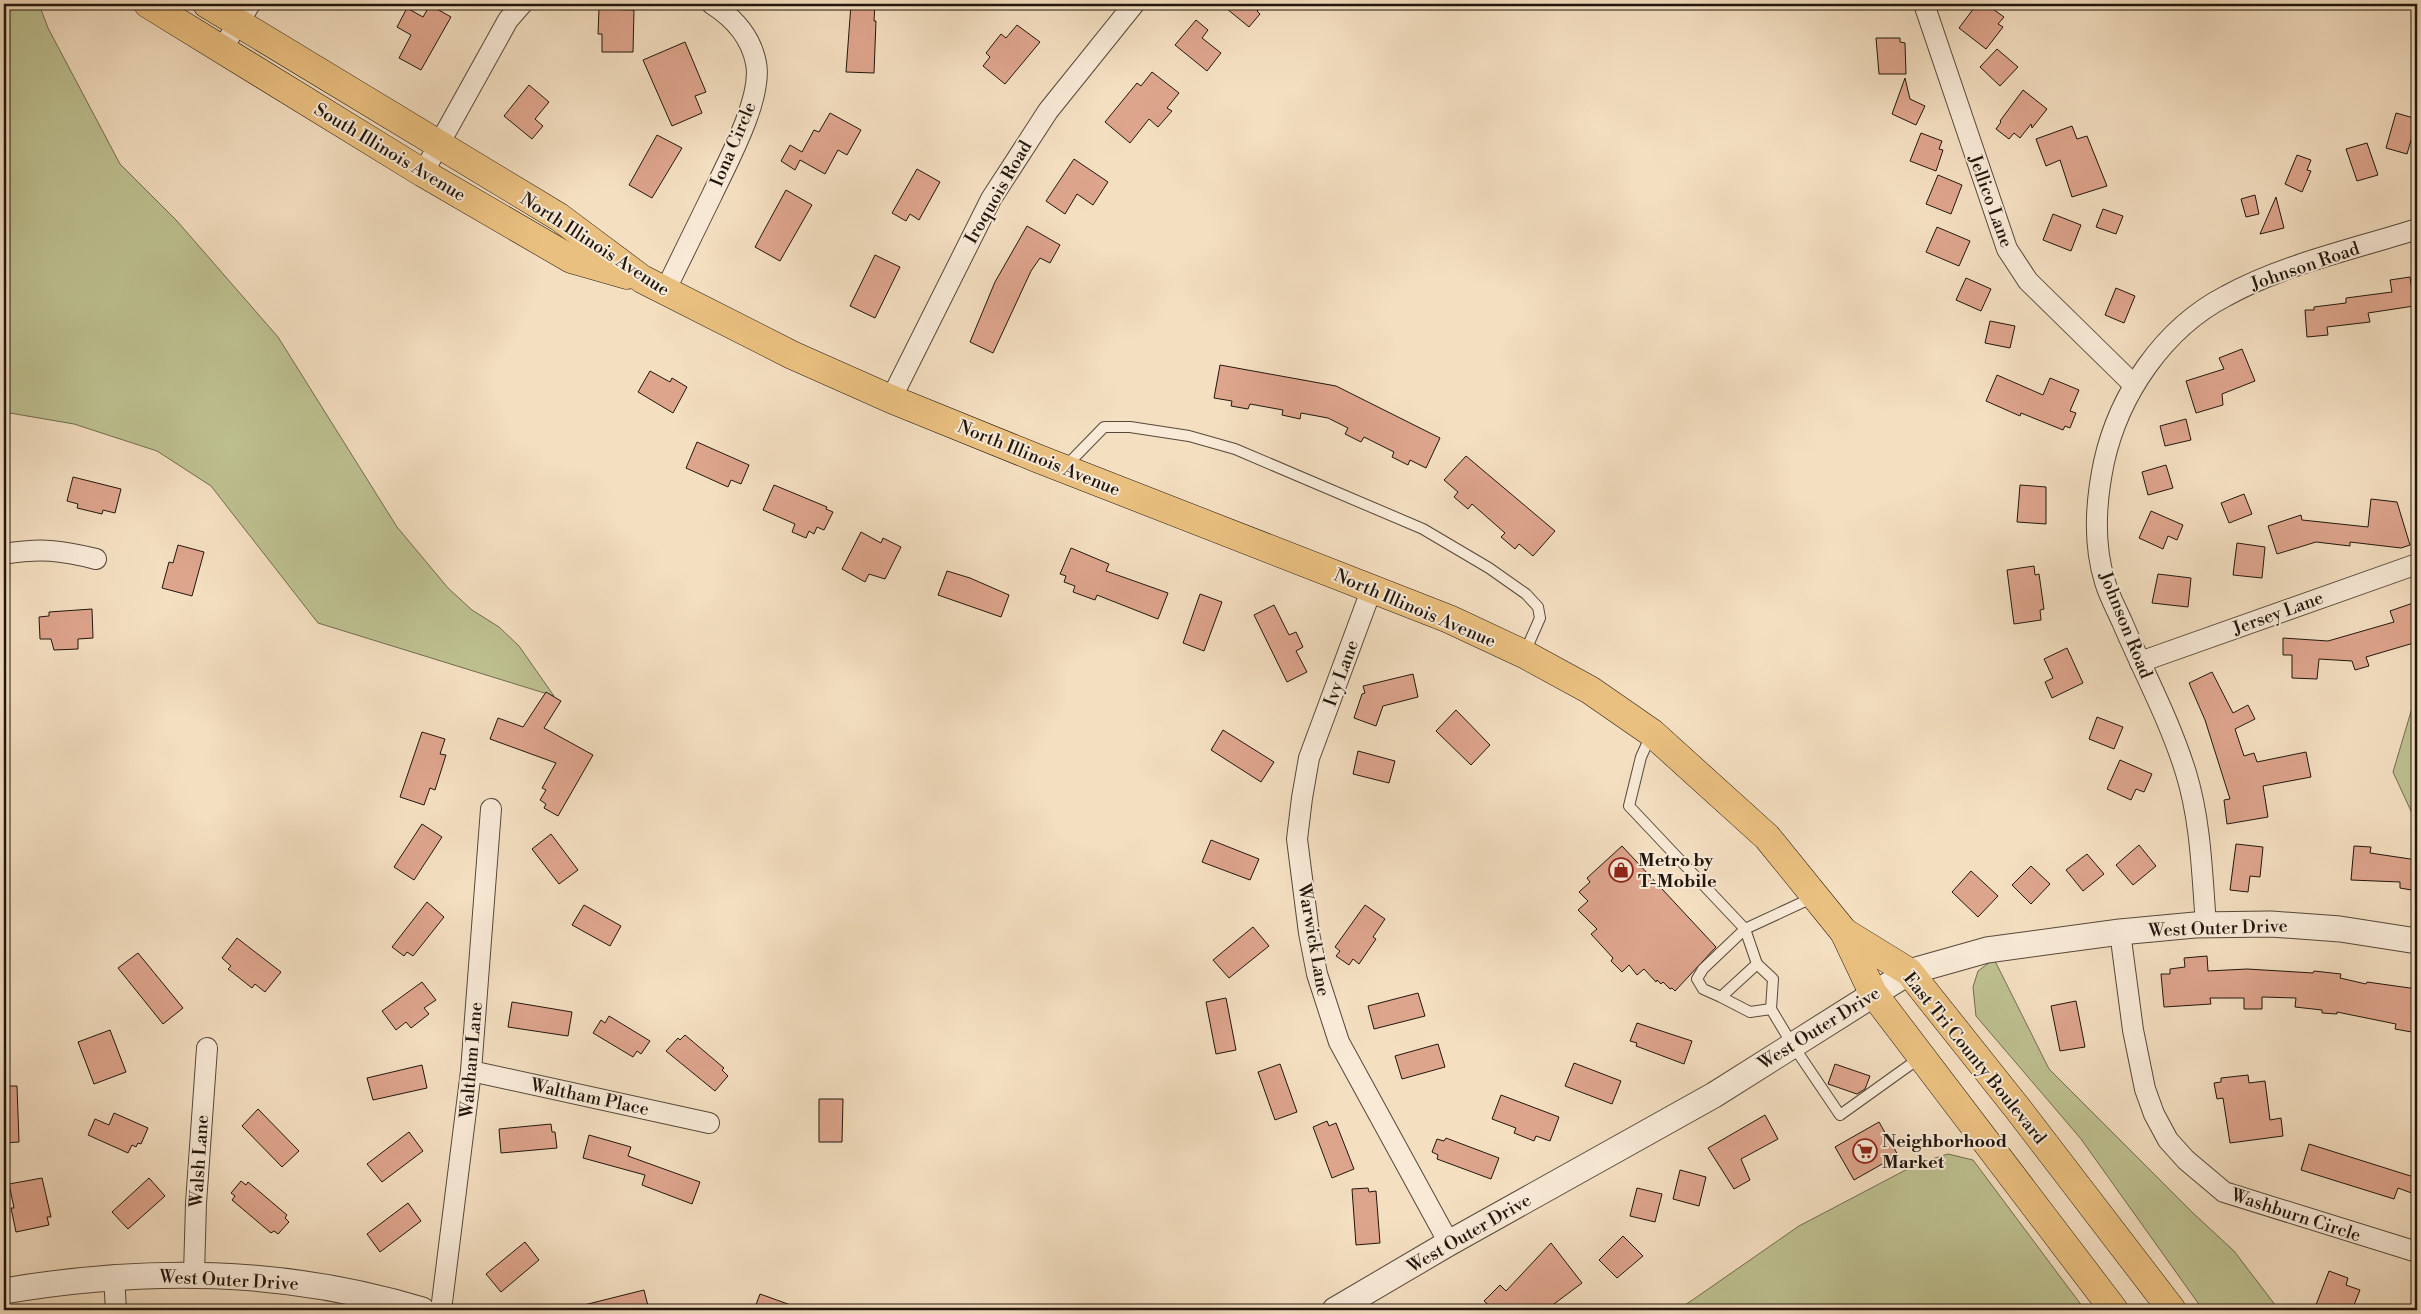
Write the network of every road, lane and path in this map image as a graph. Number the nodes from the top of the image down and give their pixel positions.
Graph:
1 (148, 4) edge
2 (207, 4) edge
3 (522, 4) edge
4 (712, 4) edge
5 (1134, 4) edge
6 (1924, 4) edge
7 (244, 13) edge
8 (222, 49) junction
9 (438, 146) junction
10 (423, 173) junction
11 (2417, 229) edge
12 (654, 285) junction
13 (2134, 385) junction
14 (892, 399) junction
15 (1064, 469) junction
16 (4, 554) edge
17 (96, 559) dead end
18 (2417, 564) edge
19 (1372, 588) junction
20 (1524, 654) junction
21 (2140, 662) junction
22 (1652, 732) junction
23 (1309, 758) joint
24 (490, 809) dead end
25 (1815, 896) junction
26 (2206, 925) junction
27 (1745, 929) junction
28 (1844, 932) junction
29 (2120, 932) junction
30 (2417, 941) edge
31 (1758, 964) junction
32 (1909, 972) junction
33 (1873, 993) junction
34 (1721, 997) junction
35 (1771, 1009) junction
36 (1792, 1044) junction
37 (206, 1048) dead end
38 (1922, 1057) junction
39 (471, 1071) junction
40 (709, 1123) dead end
41 (1449, 1243) junction
42 (2417, 1252) edge
43 (194, 1274) junction
44 (114, 1276) junction
45 (4, 1291) edge
46 (116, 1310) edge
47 (422, 1310) edge
48 (441, 1310) edge
49 (1335, 1310) edge
50 (2114, 1310) edge
51 (2172, 1310) edge

1 - 8 highway, South Illinois Avenue
2 - 7 highway, North Illinois Avenue
3 - 9 street
4 - 12 street, Iona Circle
5 - 14 street, Iroquois Road
6 - 13 street, Jellico Lane
7 - 8 street
7 - 9 highway, North Illinois Avenue
8 - 10 highway, South Illinois Avenue
9 - 10 street
9 - 12 highway, North Illinois Avenue
10 - 12 highway, South Illinois Avenue
11 - 13 street, Johnson Road
12 - 14 highway, North Illinois Avenue
13 - 21 street, Johnson Road
14 - 15 highway, North Illinois Avenue
15 - 19 highway, North Illinois Avenue
15 - 20 lane
16 - 17 street
18 - 21 street, Jersey Lane
19 - 20 highway, North Illinois Avenue
19 - 23 street, Ivy Lane
20 - 22 highway, North Illinois Avenue
21 - 26 street, Johnson Road
22 - 25 highway, North Illinois Avenue
22 - 27 lane
23 - 41 street, Warwick Lane
24 - 39 street, Waltham Lane
25 - 27 lane
25 - 28 highway, North Illinois Avenue
26 - 29 street, West Outer Drive
26 - 30 street, West Outer Drive
27 - 31 lane
27 - 34 lane
28 - 32 highway, East Tri County Boulevard
28 - 33 highway
29 - 32 street, West Outer Drive
29 - 42 street, Washburn Circle
31 - 34 lane
31 - 35 lane
32 - 33 street, West Outer Drive
32 - 51 highway, East Tri County Boulevard
33 - 36 street, West Outer Drive
33 - 38 highway
34 - 35 lane
35 - 36 lane
36 - 38 lane
36 - 41 street, West Outer Drive
37 - 43 street, Walsh Lane
38 - 50 highway
39 - 40 street, Waltham Place
39 - 48 street, Waltham Lane
41 - 49 street, West Outer Drive
43 - 44 street, West Outer Drive
43 - 47 street, West Outer Drive
44 - 45 street, West Outer Drive
44 - 46 street

